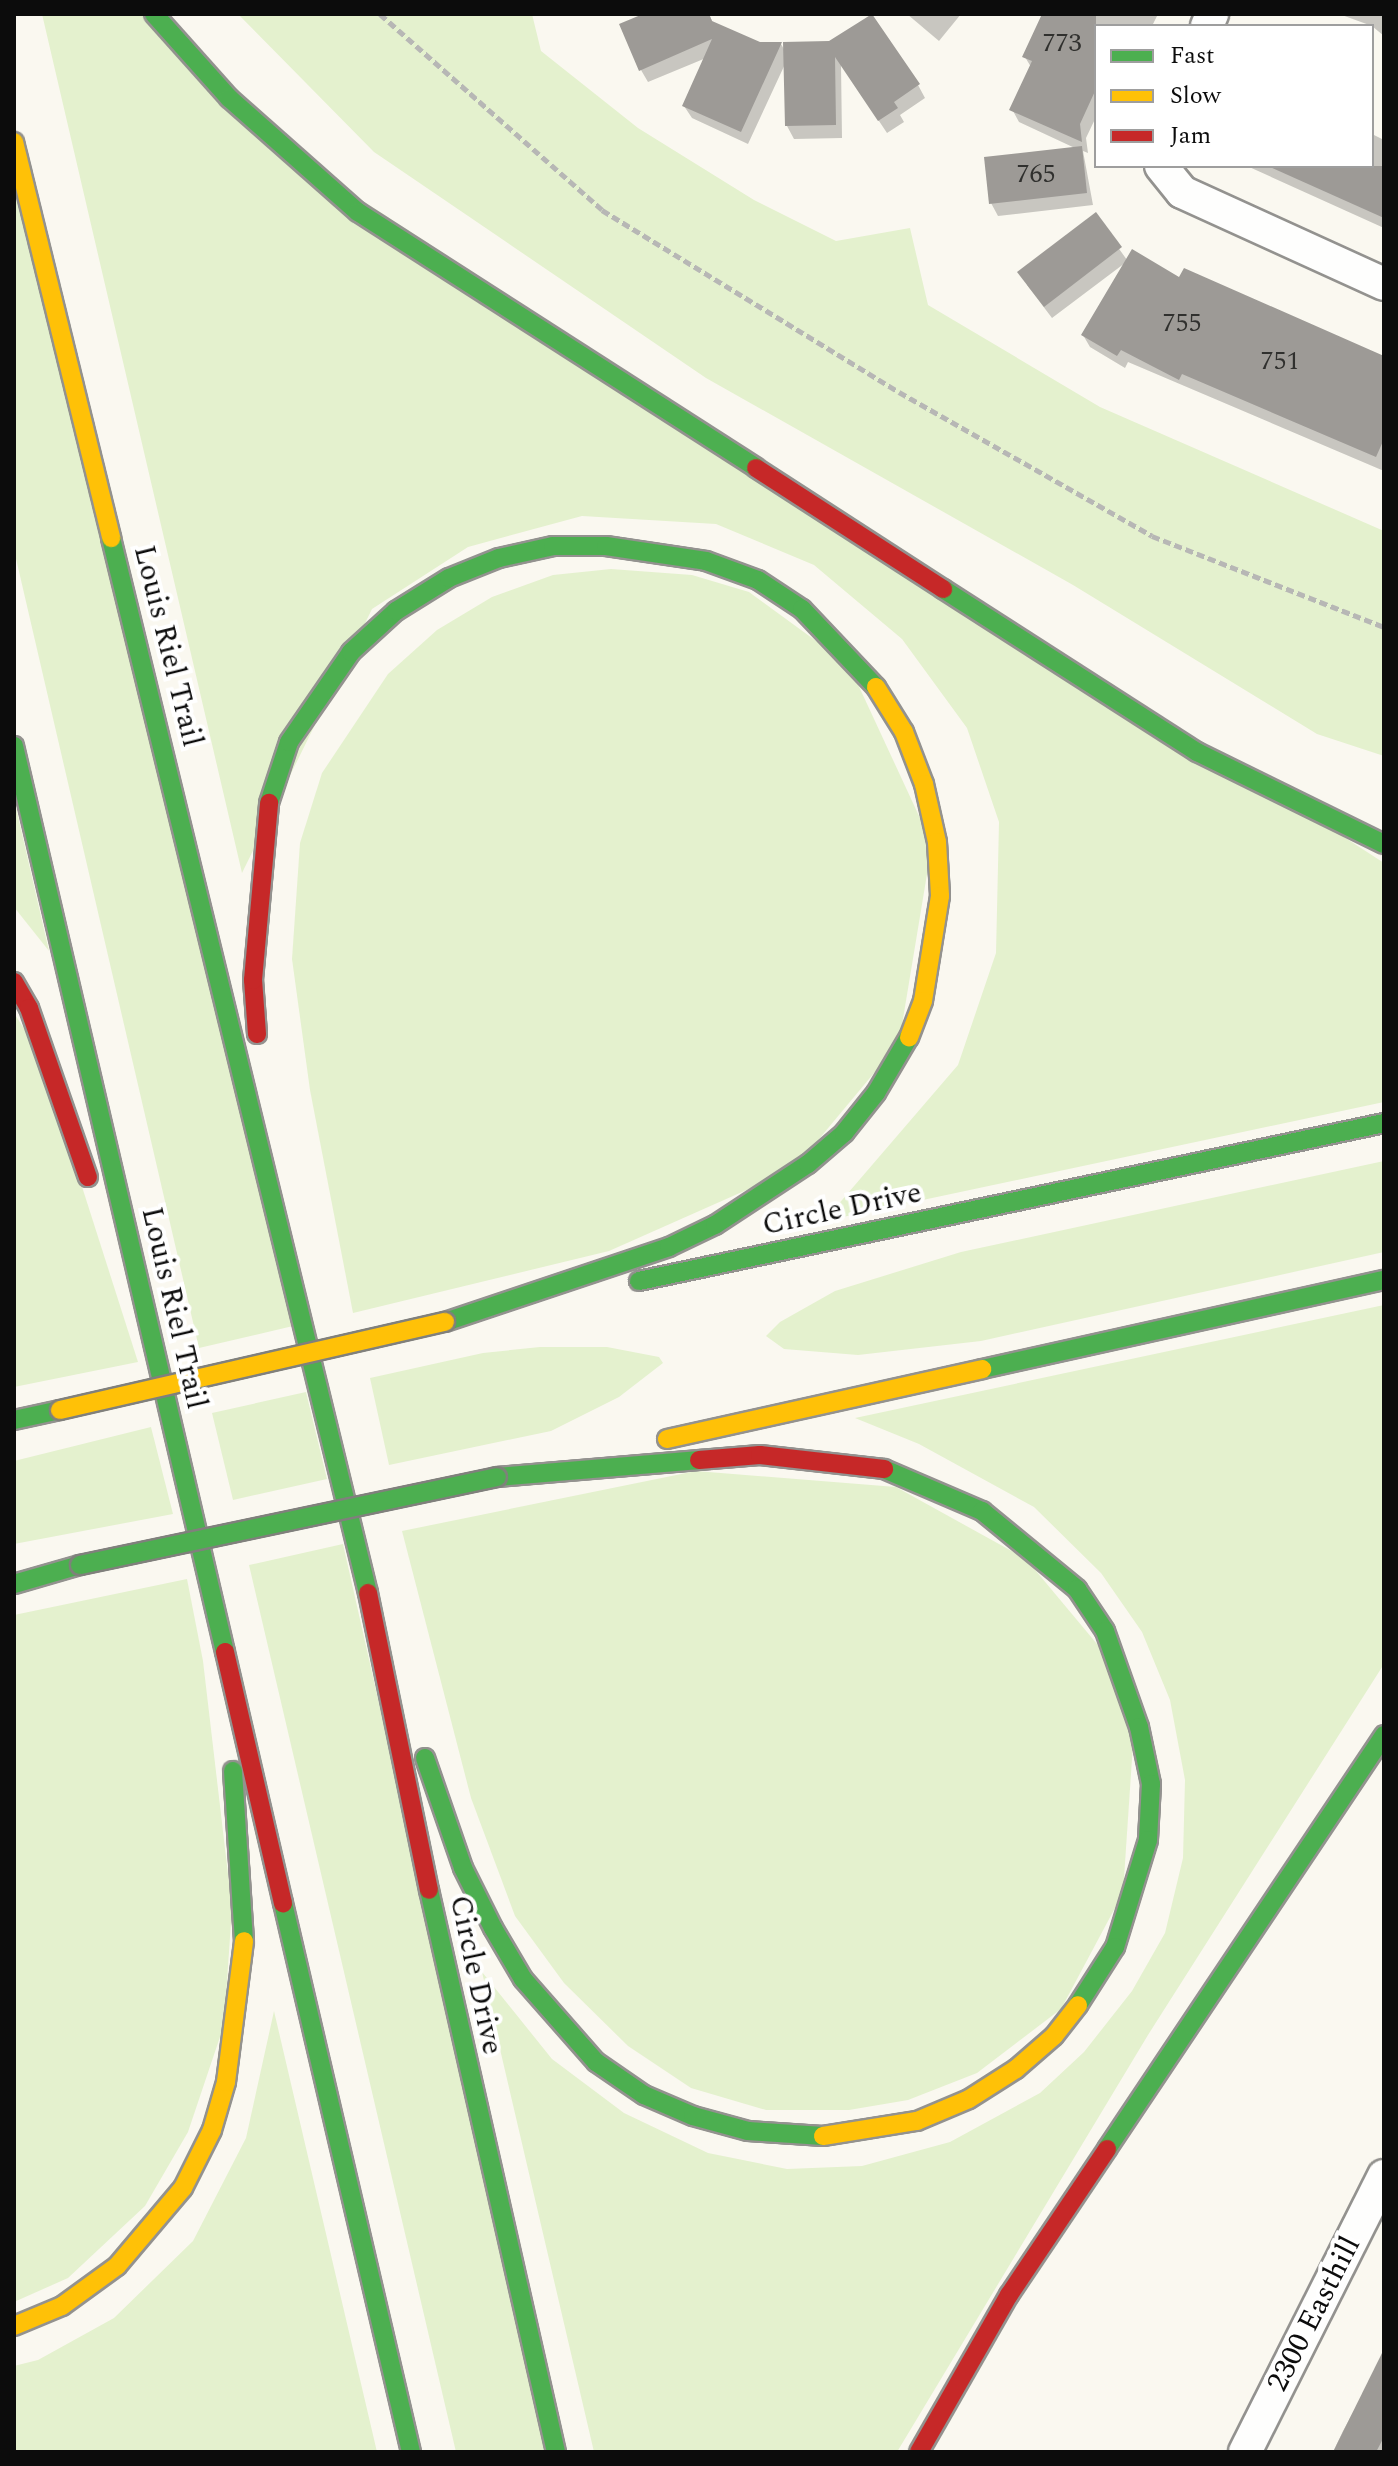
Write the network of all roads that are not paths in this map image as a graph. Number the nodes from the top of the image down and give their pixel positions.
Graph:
1 (154, 14) edge
2 (14, 142) edge
3 (1163, 168) edge
4 (1384, 284) edge
5 (14, 746) edge
6 (1384, 844) edge
7 (14, 982) edge
8 (1384, 1123) edge
9 (268, 1164) junction
10 (97, 1202) dead end
11 (106, 1232) dead end
12 (1384, 1280) edge
13 (445, 1322) junction
14 (60, 1410) junction
15 (14, 1414) edge
16 (14, 1420) edge
17 (180, 1456) junction
18 (497, 1477) junction
19 (359, 1550) junction
20 (14, 1582) edge
21 (216, 1601) junction
22 (1384, 1735) edge
23 (1384, 2176) edge
24 (14, 2326) edge
25 (411, 2452) edge
26 (556, 2452) edge
27 (919, 2452) edge
28 (1245, 2452) edge

1 - 6 highway
2 - 9 highway, Louis Riel Trail
3 - 4 street
5 - 17 highway, Louis Riel Trail
7 - 10 highway
8 - 13 highway, Circle Drive
9 - 13 highway
9 - 19 highway, Circle Drive
11 - 17 highway
12 - 18 highway
13 - 14 highway, Circle Drive, bridge
14 - 15 highway
14 - 16 highway
17 - 21 highway, Louis Riel Trail
18 - 19 highway
18 - 20 highway, bridge
19 - 26 highway, Circle Drive
21 - 24 highway
21 - 25 highway
22 - 27 highway
23 - 28 street, 2300 Easthill

